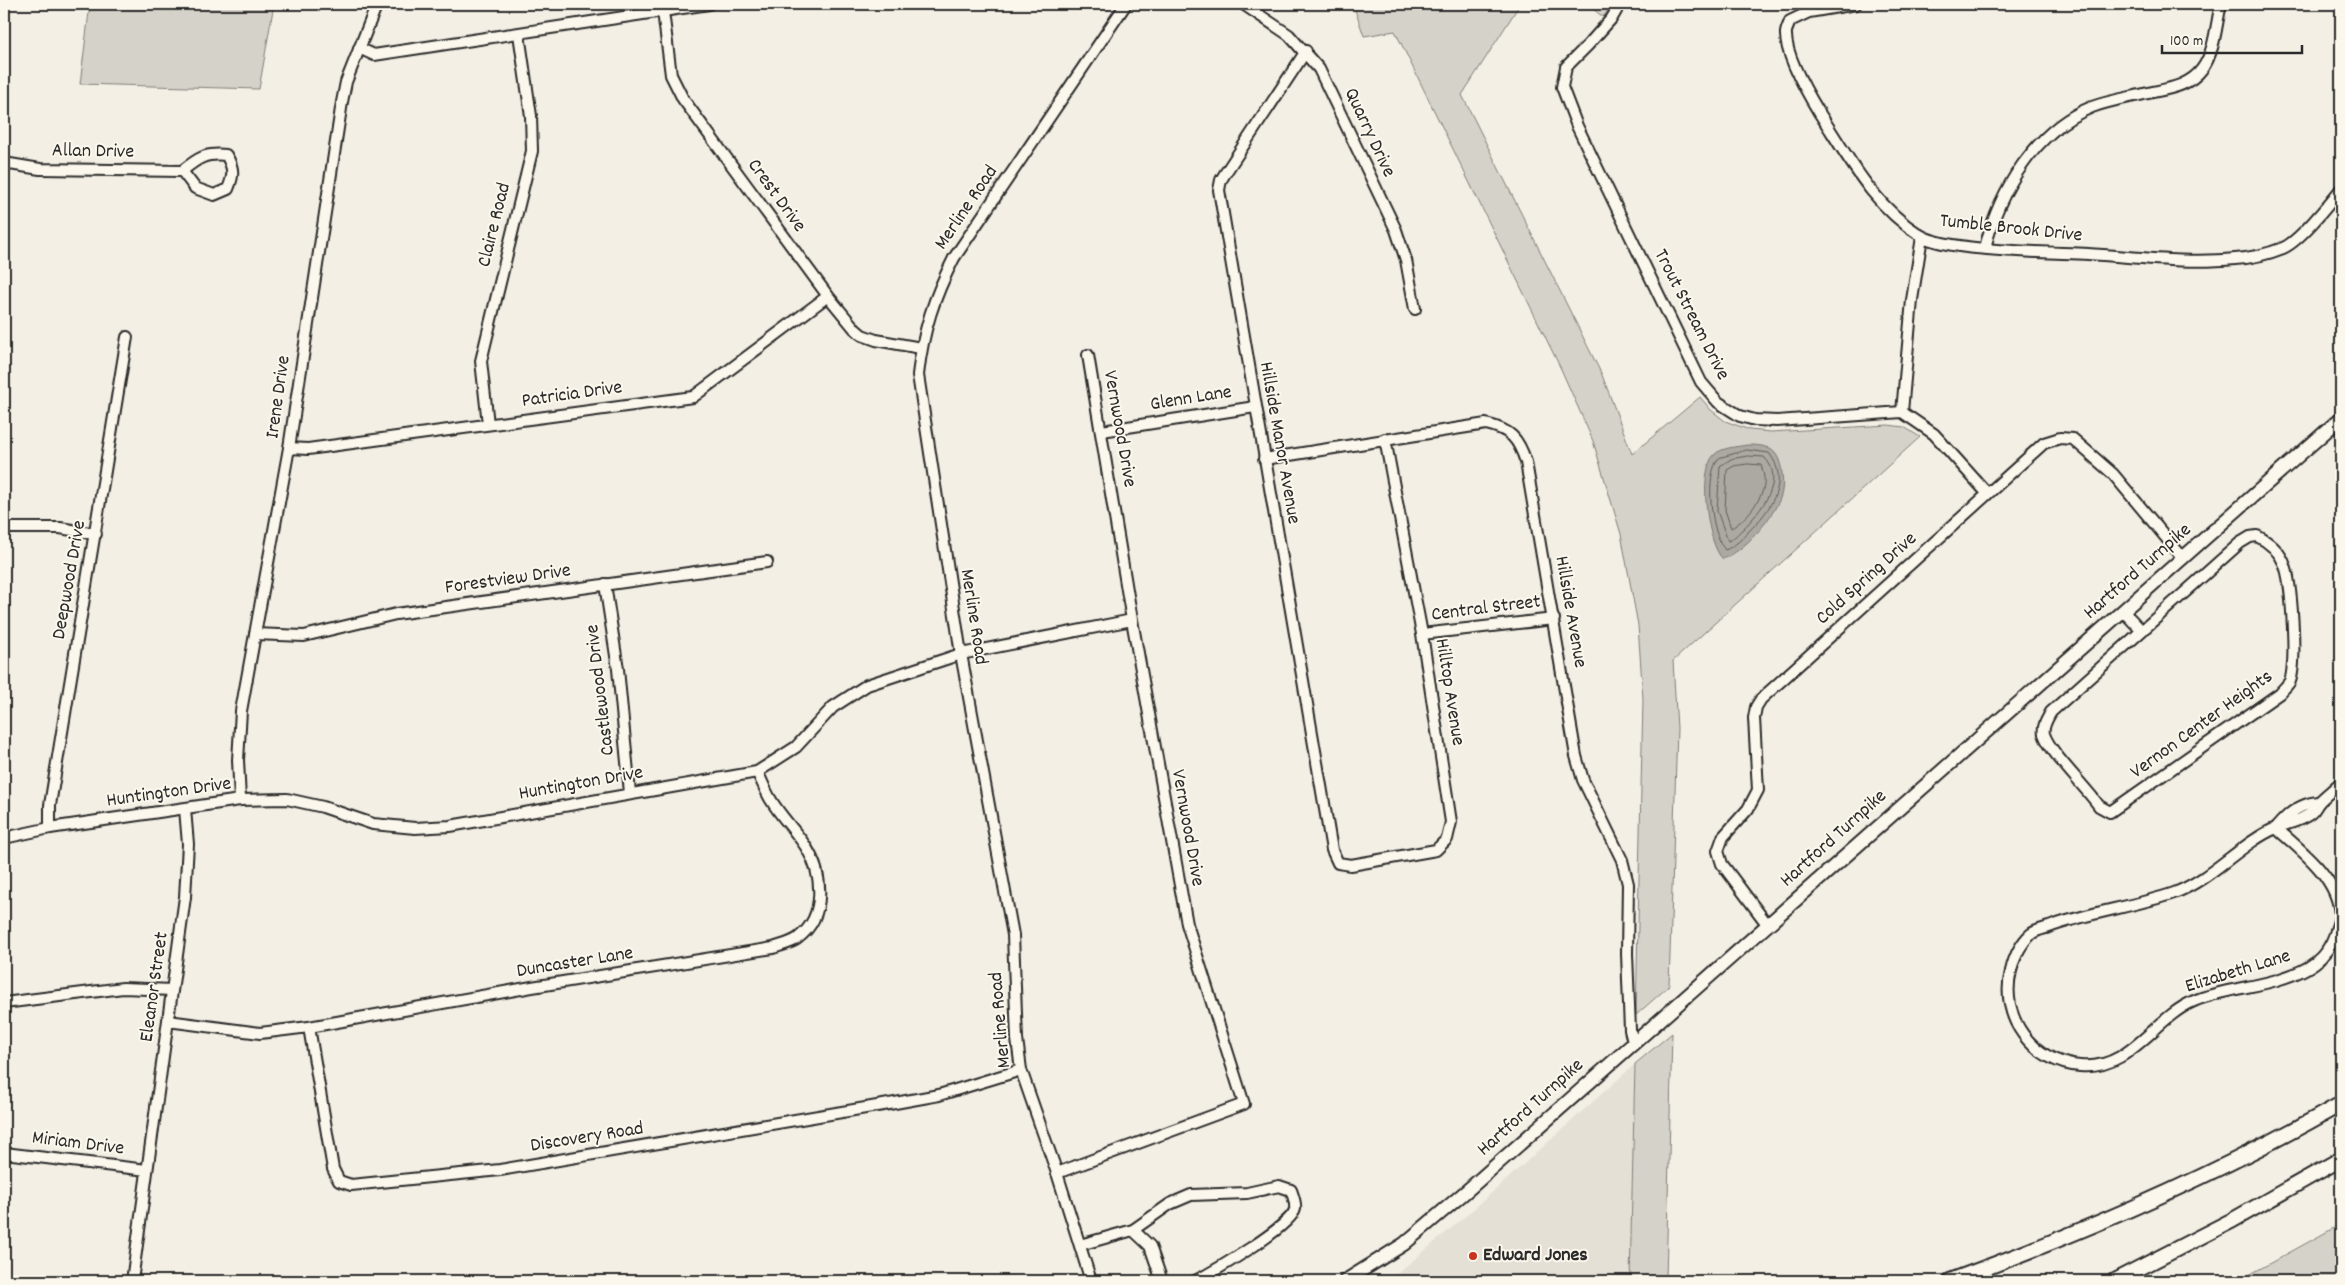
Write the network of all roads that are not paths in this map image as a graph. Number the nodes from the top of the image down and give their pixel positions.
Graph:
1 (377, 4) edge
2 (709, 4) edge
3 (1243, 4) edge
4 (1620, 4) edge
5 (1856, 4) edge
6 (2221, 4) edge
7 (1123, 5) edge
8 (663, 11) junction
9 (519, 34) junction
10 (359, 48) junction
11 (1306, 51) junction
12 (4, 163) edge
13 (182, 171) junction
14 (2341, 189) edge
15 (1922, 237) junction
16 (1985, 248) junction
17 (828, 296) junction
18 (1415, 309) dead end
19 (127, 337) dead end
20 (921, 348) junction
21 (1088, 355) dead end
22 (1255, 407) junction
23 (1902, 412) junction
24 (2341, 418) edge
25 (488, 424) junction
26 (1102, 431) junction
27 (1385, 438) junction
28 (289, 448) junction
29 (1264, 459) junction
30 (1987, 493) junction
31 (4, 528) edge
32 (96, 534) junction
33 (2183, 558) junction
34 (767, 562) dead end
35 (605, 584) junction
36 (2123, 611) junction
37 (1554, 619) junction
38 (1132, 620) junction
39 (2141, 630) junction
40 (255, 634) junction
41 (1422, 634) junction
42 (961, 654) junction
43 (758, 772) junction
44 (2341, 782) edge
45 (630, 793) junction
46 (240, 800) junction
47 (185, 809) junction
48 (50, 828) junction
49 (2276, 828) junction
50 (4, 838) edge
51 (1338, 863) joint
52 (1767, 924) junction
53 (172, 990) junction
54 (4, 1003) edge
55 (168, 1021) junction
56 (309, 1027) junction
57 (1633, 1042) junction
58 (1021, 1070) junction
59 (2341, 1104) edge
60 (4, 1153) edge
61 (2341, 1158) edge
62 (147, 1170) junction
63 (1057, 1174) junction
64 (1133, 1230) junction
65 (1080, 1245) junction
66 (132, 1281) edge
67 (1091, 1281) edge
68 (1162, 1281) edge
69 (1195, 1281) edge
70 (1346, 1281) edge
71 (1950, 1281) edge
72 (2114, 1281) edge

1 - 10 street, Irene Drive
2 - 8 street
3 - 11 street, Quarry Drive
4 - 23 street, Trout Stream Drive
5 - 15 street, Tumble Brook Drive
6 - 16 street
7 - 20 street, Merline Road
8 - 9 street
8 - 17 street, Crest Drive
9 - 10 street
9 - 25 street, Claire Road
10 - 28 street, Irene Drive
11 - 18 street, Quarry Drive
11 - 22 street, Hillside Manor Avenue
12 - 13 street, Allan Drive
13 - 13 street
14 - 16 street, Tumble Brook Drive
15 - 16 street, Tumble Brook Drive
15 - 23 street
17 - 20 street, Crest Drive
17 - 25 street, Patricia Drive
19 - 32 street, Deepwood Drive
20 - 42 street, Merline Road
21 - 26 street, Vernwood Drive
22 - 26 street, Glenn Lane
22 - 29 street, Hillside Manor Avenue
23 - 30 street
24 - 33 main road, Hartford Turnpike
25 - 28 street, Patricia Drive
26 - 38 street, Vernwood Drive
27 - 29 street, Hillside Avenue
27 - 37 street, Hillside Avenue
27 - 41 street, Hilltop Avenue
28 - 40 street, Irene Drive
29 - 51 street, Hillside Manor Avenue
30 - 33 street, Cold Spring Drive
30 - 52 street, Cold Spring Drive
31 - 32 street
32 - 48 street, Deepwood Drive
33 - 36 main road, Hartford Turnpike
34 - 35 street, Forestview Drive
35 - 40 street, Forestview Drive
35 - 45 street, Castlewood Drive
36 - 39 street
36 - 52 main road, Hartford Turnpike
37 - 41 street, Central Street
37 - 57 street, Hillside Avenue
38 - 42 street, Huntington Drive
38 - 63 street, Vernwood Drive
39 - 39 street, Vernon Center Heights
40 - 46 street, Irene Drive
41 - 51 street, Hilltop Avenue
42 - 43 street, Huntington Drive
42 - 58 street, Merline Road
43 - 45 street, Huntington Drive
43 - 56 street, Duncaster Lane
44 - 49 street, Elizabeth Lane
45 - 46 street, Huntington Drive
46 - 47 street, Huntington Drive
47 - 48 street, Huntington Drive
47 - 53 street, Eleanor Street
48 - 50 street, Huntington Drive
49 - 49 street, Elizabeth Lane
52 - 57 main road, Hartford Turnpike
53 - 54 street
53 - 55 street, Eleanor Street
55 - 56 street, Duncaster Lane
55 - 62 street, Eleanor Street
56 - 58 street, Discovery Road
57 - 70 main road, Hartford Turnpike
58 - 63 street, Merline Road
59 - 71 highway
60 - 62 street, Miriam Drive
61 - 72 highway
62 - 66 street, Eleanor Street
63 - 65 street, Merline Road
64 - 65 street
64 - 68 street
64 - 69 street
65 - 67 street, Merline Road

